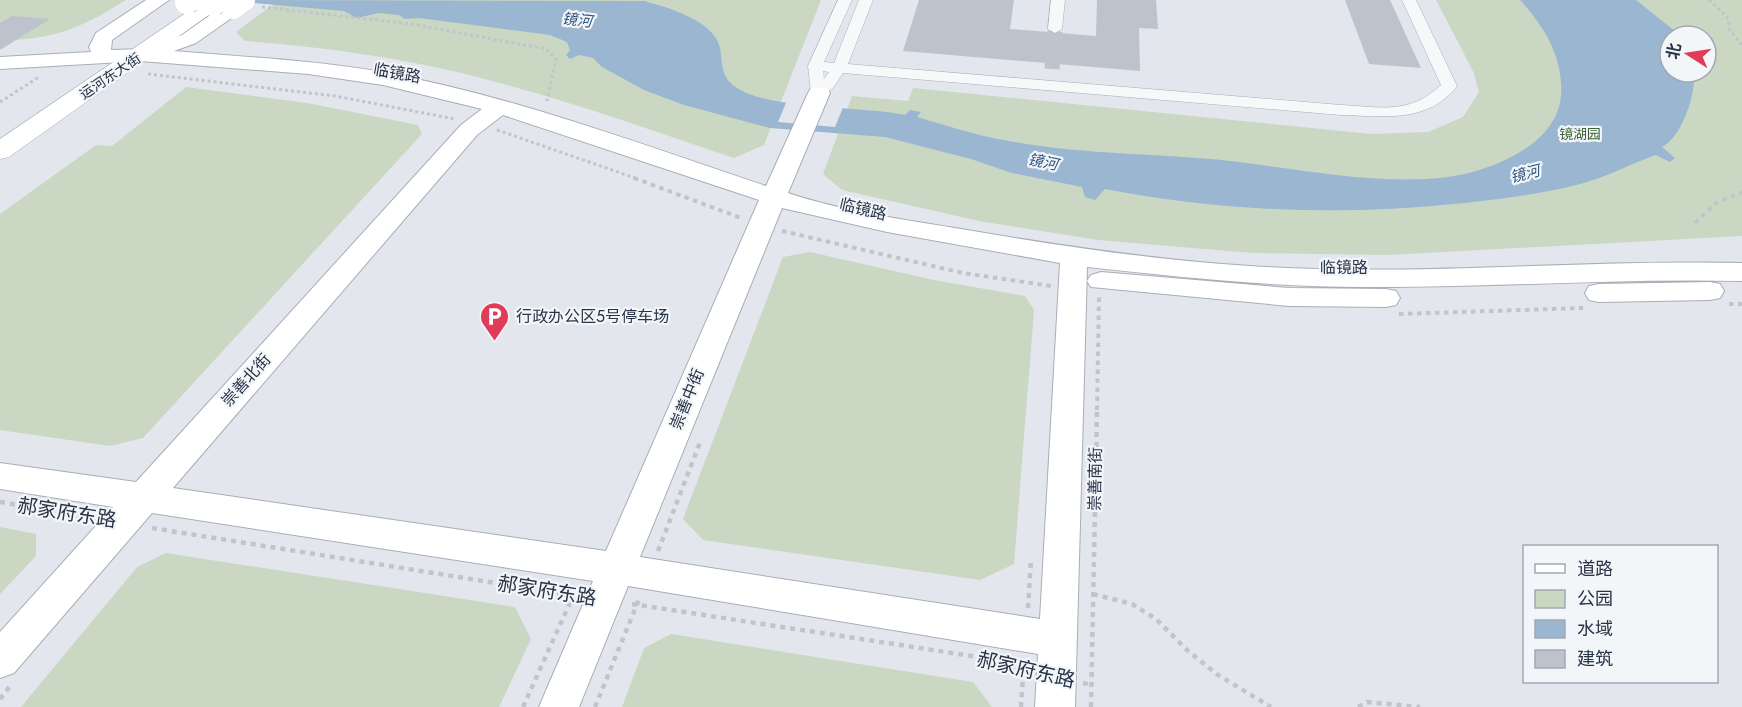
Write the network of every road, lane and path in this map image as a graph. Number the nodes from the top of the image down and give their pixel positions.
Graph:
1 (159, 0) edge
2 (845, 0) edge
3 (866, 0) edge
4 (1058, 0) edge
5 (1409, 0) edge
6 (1709, 0) edge
7 (189, 1) edge
8 (232, 4) edge
9 (1055, 29) tunnel mouth
10 (1742, 45) edge
11 (104, 57) junction
12 (136, 58) junction
13 (0, 63) edge
14 (816, 66) junction
15 (838, 68) junction
16 (1052, 69) tunnel mouth
17 (1050, 85) junction
18 (819, 93) junction
19 (547, 101) dead end
20 (492, 112) junction
21 (0, 127) edge
22 (0, 151) edge
23 (1742, 192) edge
24 (772, 205) junction
25 (1695, 223) dead end
26 (1082, 272) junction
27 (1742, 272) edge
28 (1742, 291) edge
29 (0, 476) edge
30 (0, 502) edge
31 (130, 511) junction
32 (611, 585) junction
33 (1093, 594) junction
34 (1057, 639) junction
35 (0, 660) edge
36 (1092, 685) junction
37 (1055, 693) edge
38 (559, 707) edge
39 (1091, 707) edge
40 (1271, 707) edge
41 (1358, 707) edge
42 (1420, 707) edge

1 - 11 street
2 - 14 street
3 - 15 street
4 - 9 street
5 - 17 street
6 - 10 path
7 - 11 main road, 运河东大街
8 - 12 main road, 运河东大街
8 - 19 path
11 - 12 street, 临镜路
11 - 13 street, 临镜路
11 - 21 main road, 运河东大街
12 - 20 street, 临镜路
12 - 22 main road, 运河东大街
14 - 15 street
14 - 18 street
15 - 17 street
15 - 18 street
16 - 17 street
18 - 24 street, 崇善中街
20 - 24 street, 临镜路
20 - 31 street, 崇善北街
23 - 25 path
24 - 26 street, 临镜路
24 - 32 street, 崇善中街
26 - 27 street, 临镜路
26 - 28 street, 临镜路
26 - 33 path, 崇善南街
26 - 34 street, 崇善南街
29 - 31 street, 郝家府东路
30 - 31 path, 郝家府东路
31 - 32 street, 郝家府东路
31 - 32 path, 郝家府东路
31 - 35 street, 崇善北街
32 - 34 street, 郝家府东路
32 - 37 path, 郝家府东路
32 - 38 street, 崇善中街
33 - 36 path, 崇善南街
33 - 40 path
34 - 37 street, 崇善南街
36 - 37 path, 郝家府东路
36 - 39 path, 崇善南街
41 - 42 path

